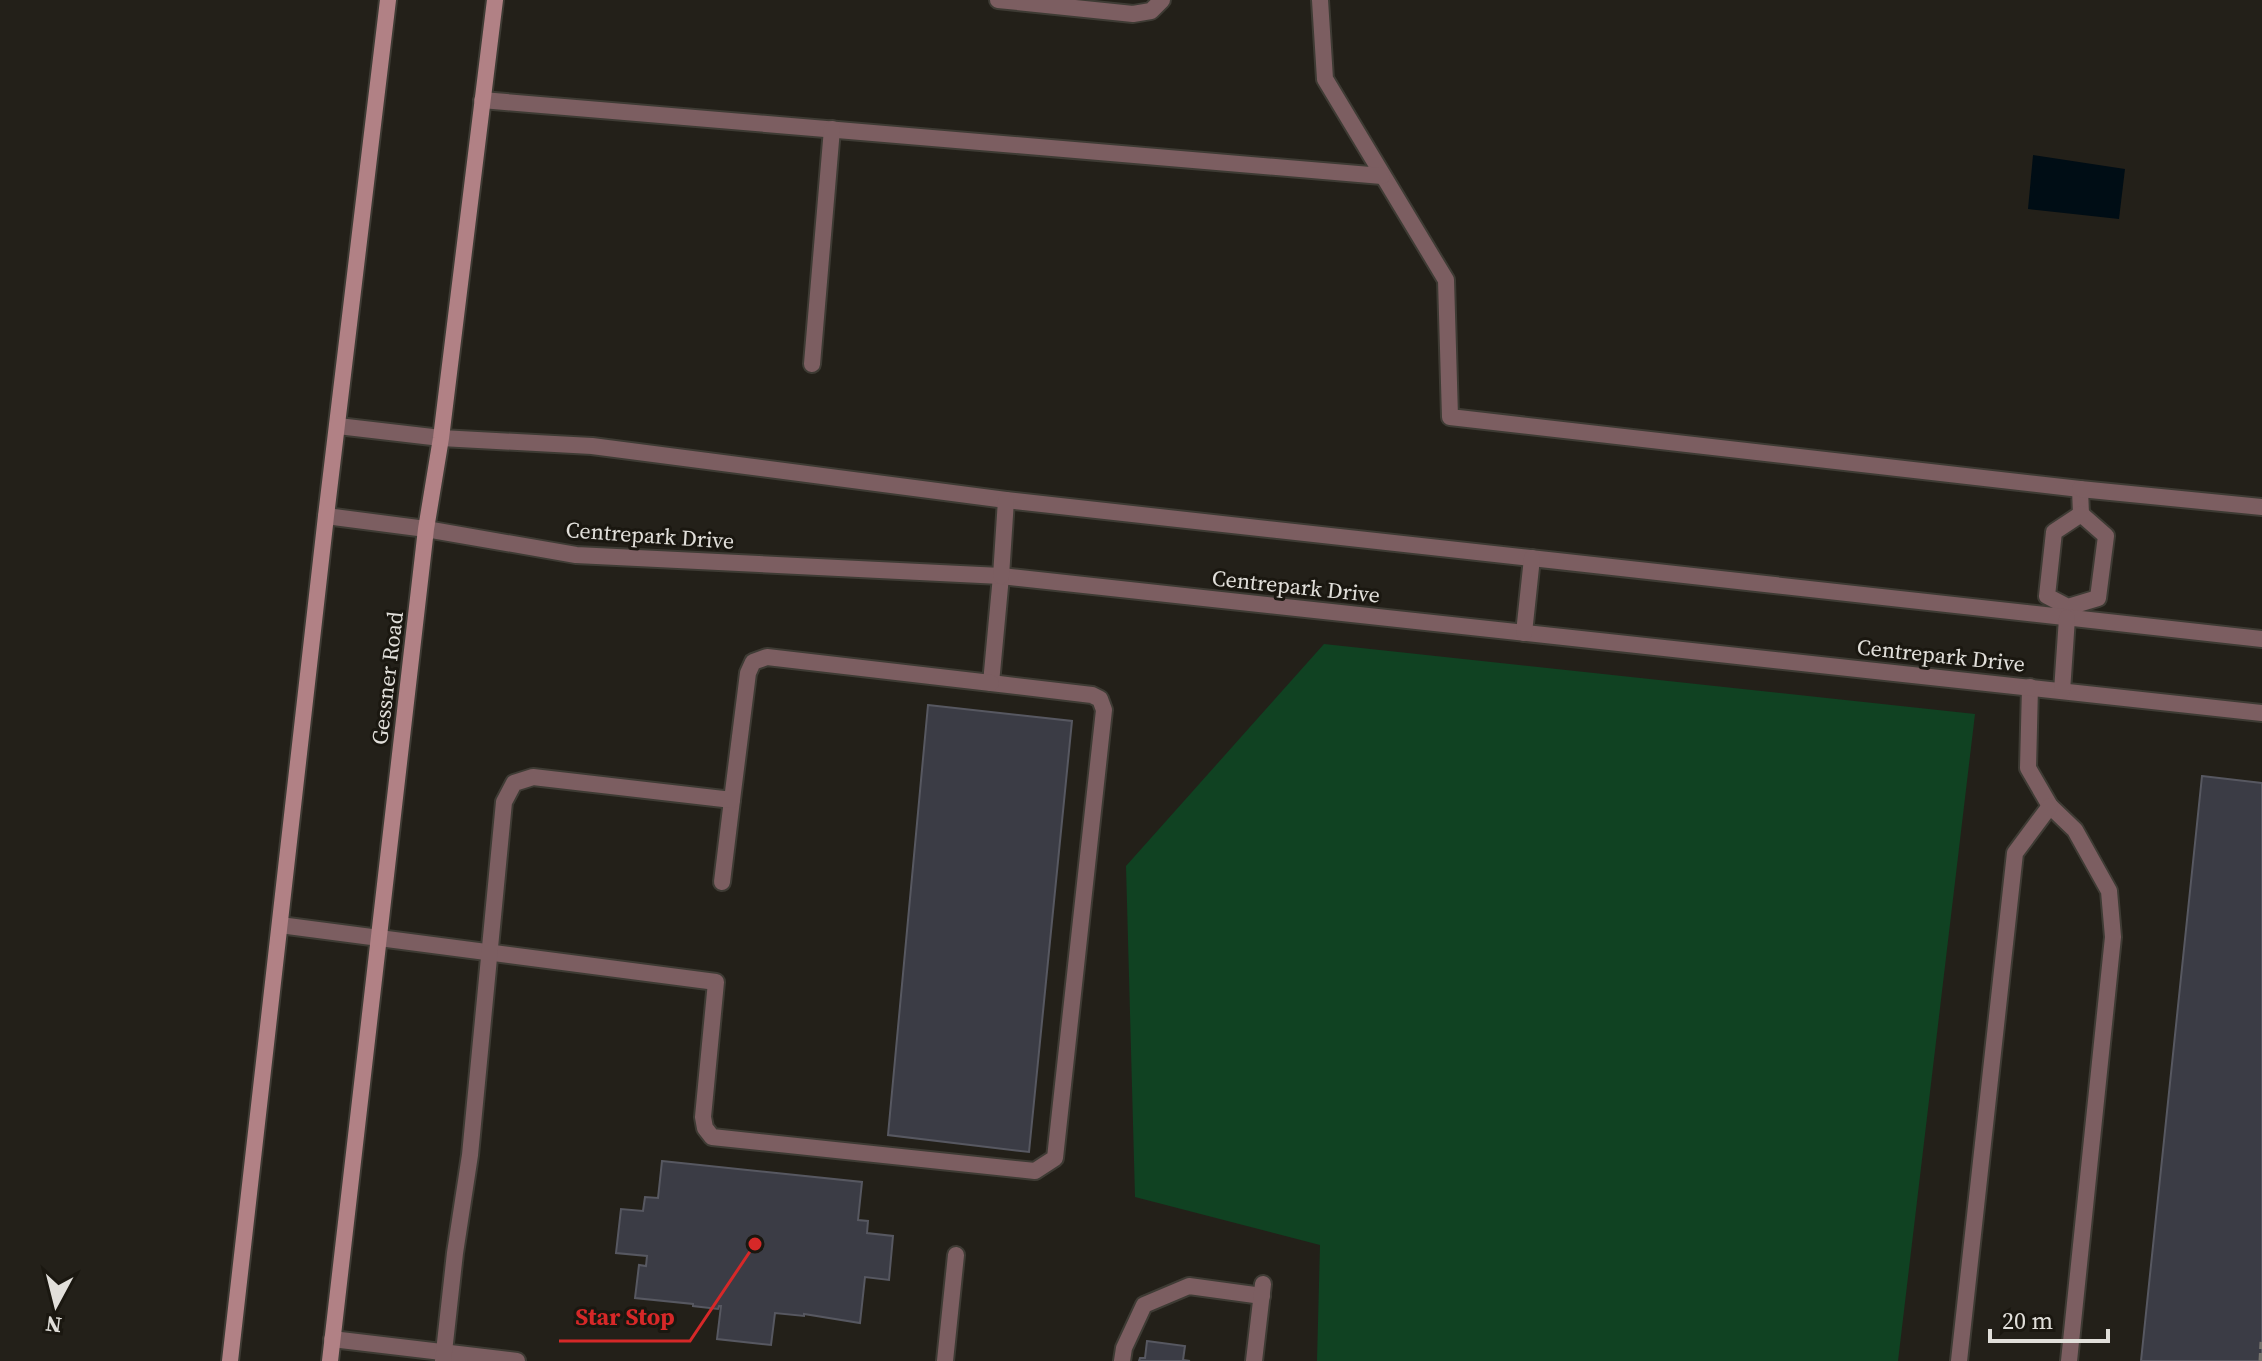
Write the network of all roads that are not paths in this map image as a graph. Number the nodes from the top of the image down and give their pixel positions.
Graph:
1 (388, 0) edge
2 (495, 0) edge
3 (998, 0) edge
4 (1162, 0) edge
5 (1320, 0) edge
6 (482, 100) junction
7 (832, 129) junction
8 (1382, 176) junction
9 (812, 364) dead end
10 (338, 426) junction
11 (441, 438) junction
12 (2080, 489) junction
13 (1006, 500) junction
14 (2262, 507) edge
15 (2081, 514) junction
16 (326, 516) junction
17 (426, 529) junction
18 (1532, 558) junction
19 (1001, 576) junction
20 (2068, 612) junction
21 (1524, 633) junction
22 (2262, 639) edge
23 (991, 683) junction
24 (2030, 687) junction
25 (2062, 691) junction
26 (2262, 713) edge
27 (732, 800) junction
28 (2050, 806) junction
29 (722, 882) dead end
30 (280, 925) junction
31 (379, 938) junction
32 (489, 953) junction
33 (956, 1255) dead end
34 (332, 1339) junction
35 (443, 1357) edge
36 (230, 1361) edge
37 (330, 1361) edge
38 (517, 1361) edge
39 (945, 1361) edge
40 (1122, 1361) edge
41 (1254, 1361) edge
42 (1959, 1361) edge
43 (2069, 1361) edge

1 - 10 main road
2 - 6 main road, Gessner Road
3 - 4 street
5 - 8 street
6 - 7 street
6 - 11 main road, Gessner Road
7 - 8 street
7 - 9 street
8 - 12 street
10 - 11 street
10 - 16 main road
11 - 13 street
11 - 17 main road, Gessner Road
12 - 14 street
12 - 15 street
13 - 18 street
13 - 19 street
15 - 20 street
15 - 20 street
16 - 17 street, Centrepark Drive
16 - 30 main road
17 - 19 street, Centrepark Drive
17 - 31 main road, Gessner Road
18 - 20 street
18 - 21 street
19 - 21 street, Centrepark Drive
19 - 23 street
20 - 22 street
20 - 25 street
21 - 24 street, Centrepark Drive
23 - 27 street
23 - 32 street
24 - 25 street, Centrepark Drive
24 - 28 street
25 - 26 street, Centrepark Drive
27 - 29 street
27 - 32 street
28 - 42 street
28 - 43 street
30 - 31 street
30 - 36 main road
31 - 32 street
31 - 34 main road, Gessner Road
32 - 35 street
33 - 39 street
34 - 35 street
34 - 37 main road, Gessner Road
35 - 38 street
40 - 41 street

